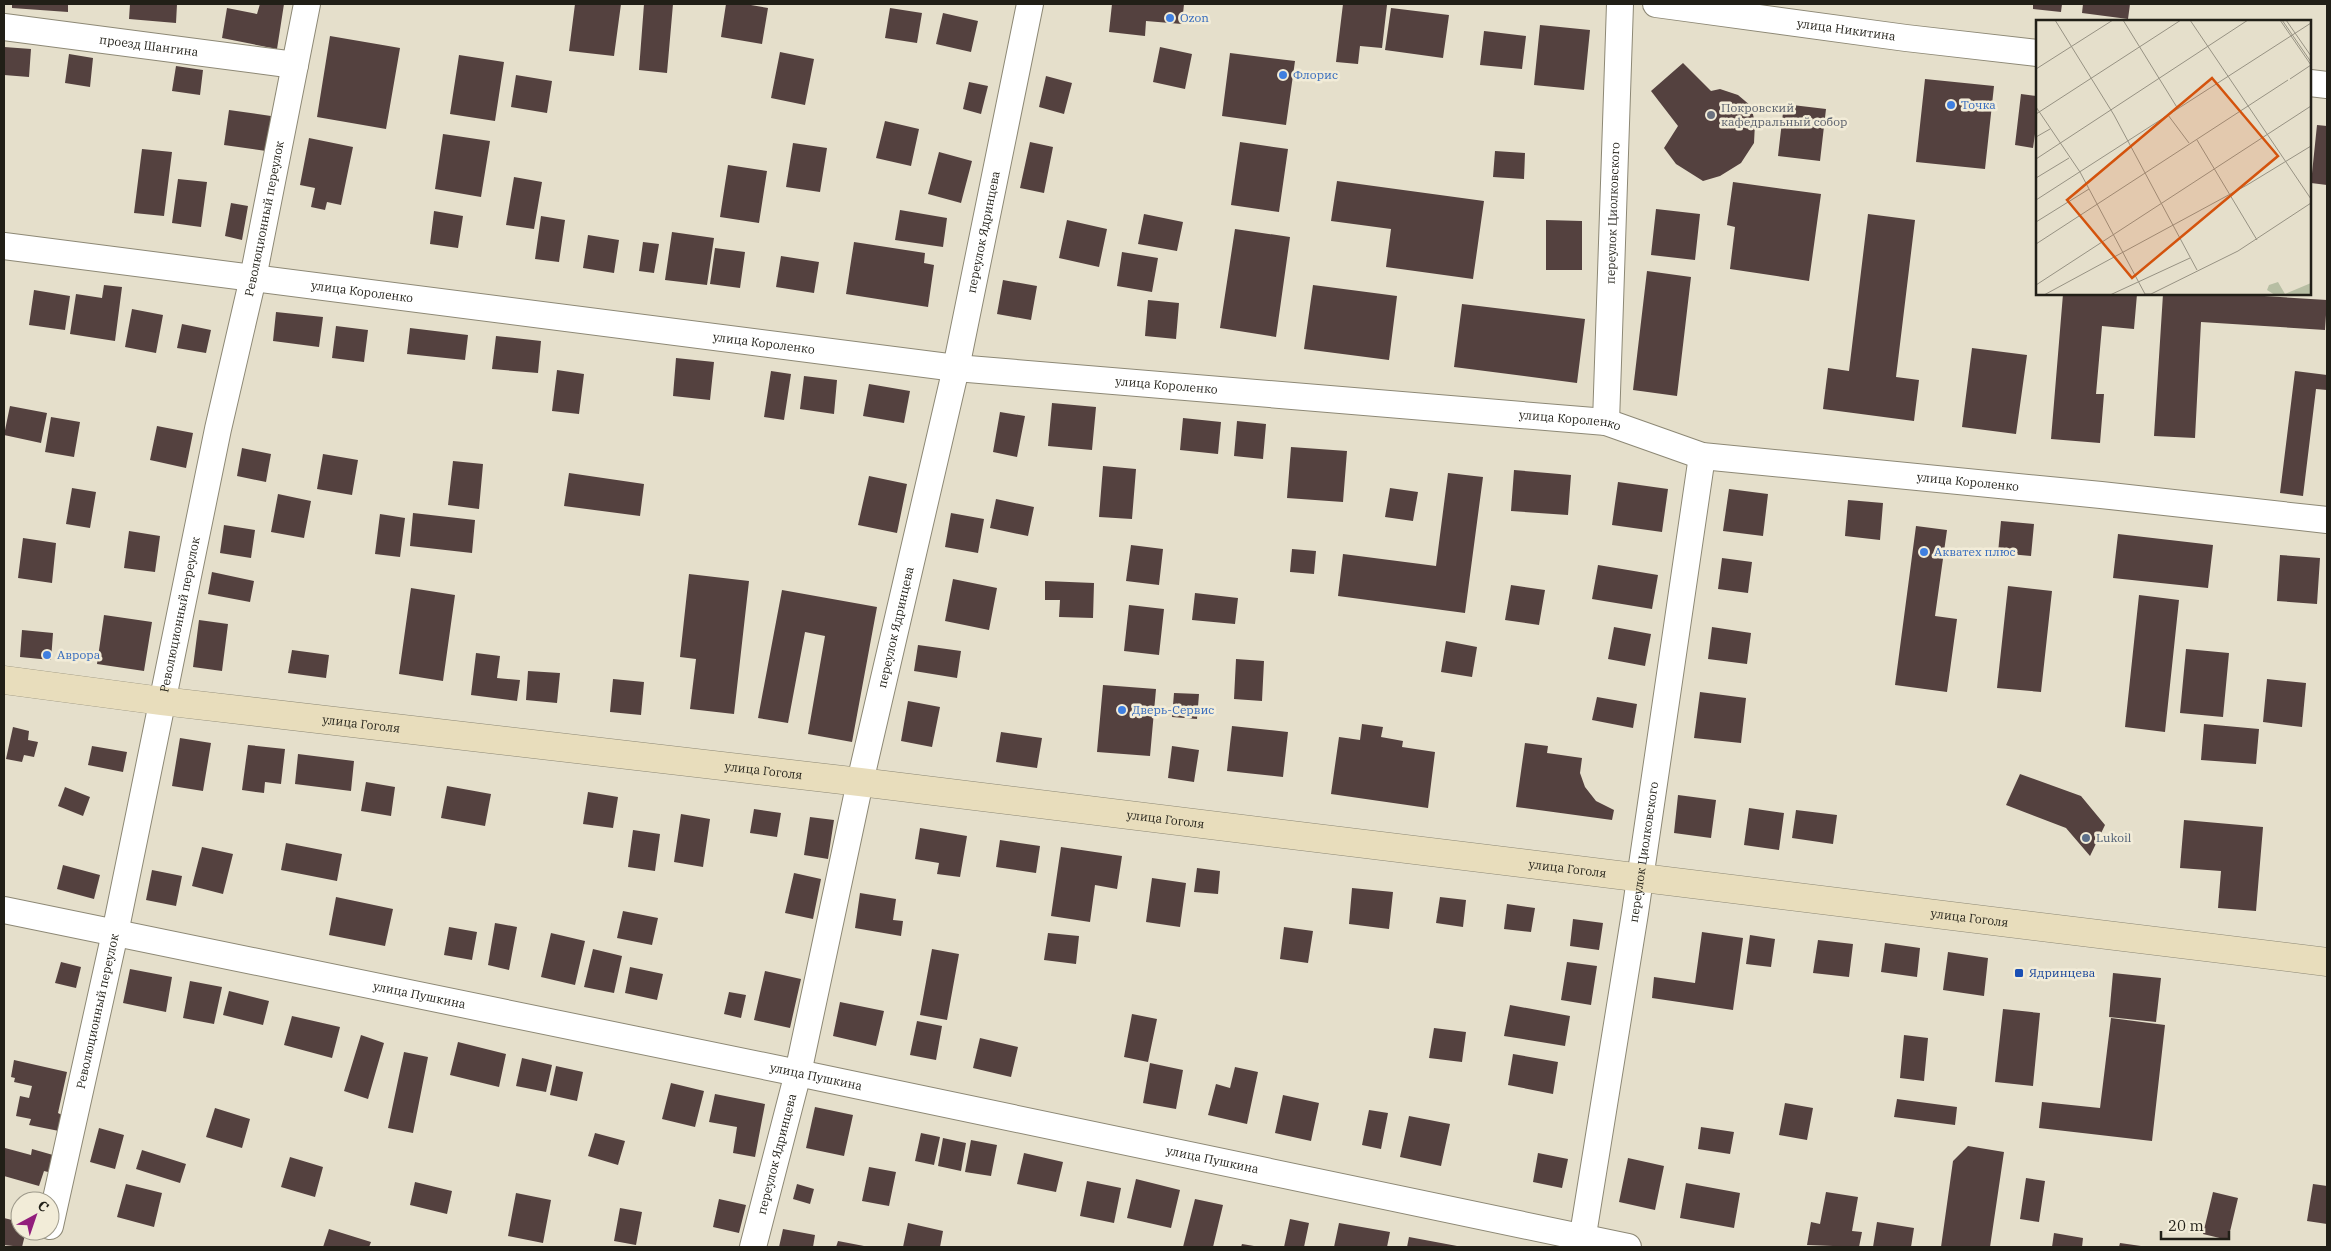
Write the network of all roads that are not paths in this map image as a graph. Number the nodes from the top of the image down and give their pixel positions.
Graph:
1 (307, 4) edge
2 (1030, 4) edge
3 (1620, 4) edge
4 (1656, 4) edge
5 (1771, 12) edge
6 (4, 26) edge
7 (2036, 53) edge
8 (294, 65) junction
9 (2311, 83) edge
10 (2327, 85) edge
11 (4, 246) edge
12 (253, 278) junction
13 (956, 368) junction
14 (1606, 422) junction
15 (1702, 456) junction
16 (2327, 520) edge
17 (4, 680) edge
18 (162, 701) junction
19 (860, 782) junction
20 (1640, 877) junction
21 (4, 910) edge
22 (115, 934) junction
23 (2327, 962) edge
24 (798, 1072) junction
25 (58, 1191) edge
26 (1581, 1243) edge
27 (753, 1247) edge
28 (1628, 1247) edge

1 - 8 street, Революционный переулок
2 - 13 street, переулок Ядринцева
3 - 14 street, переулок Циолковского
4 - 5 street, улица Никитина
5 - 7 street, улица Никитина
6 - 8 street, проезд Шангина
8 - 12 street, Революционный переулок
9 - 10 street
11 - 12 street, улица Короленко
12 - 13 street, улица Короленко
12 - 18 street, Революционный переулок
13 - 14 street, улица Короленко
13 - 19 street, переулок Ядринцева
14 - 15 street, улица Короленко
15 - 16 street, улица Короленко
15 - 20 street, переулок Циолковского
17 - 18 street, улица Гоголя
18 - 19 street, улица Гоголя
18 - 22 street, Революционный переулок
19 - 20 street, улица Гоголя
19 - 24 street, переулок Ядринцева
20 - 23 street, улица Гоголя
20 - 26 street, переулок Циолковского
21 - 22 street, улица Пушкина
22 - 24 street, улица Пушкина
22 - 25 street, Революционный переулок
24 - 26 street, улица Пушкина
24 - 27 street, переулок Ядринцева
26 - 28 street, улица Пушкина

